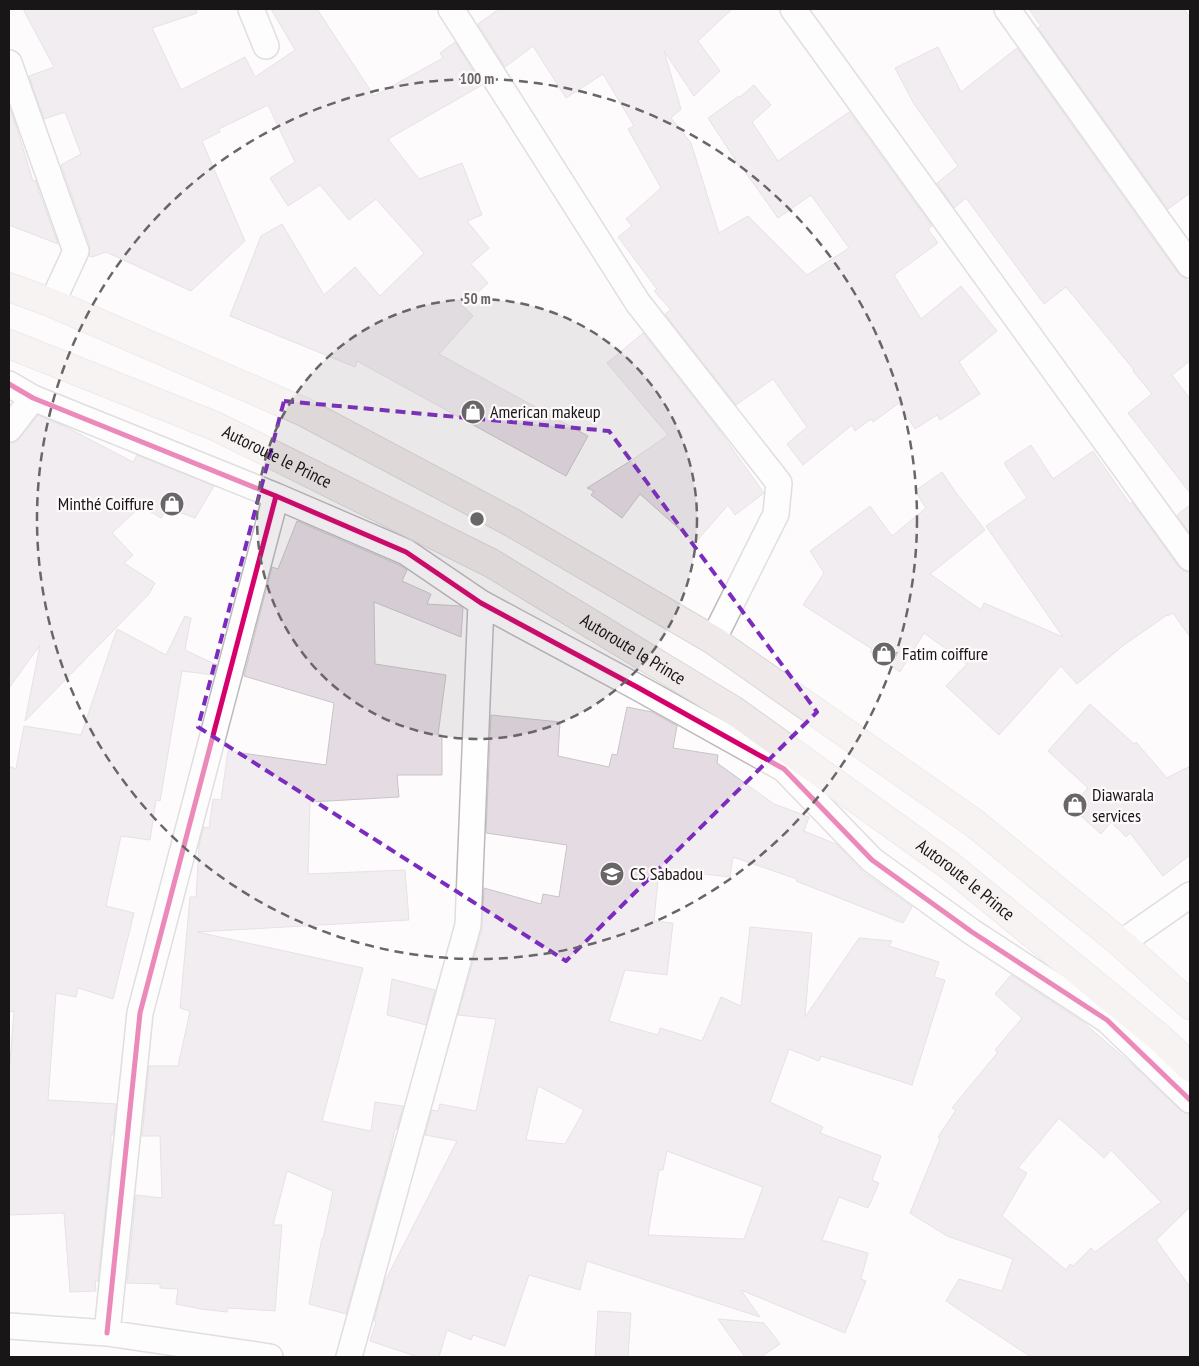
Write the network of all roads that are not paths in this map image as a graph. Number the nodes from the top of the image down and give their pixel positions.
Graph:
1 (251, 9) edge
2 (451, 9) edge
3 (793, 9) edge
4 (1006, 9) edge
5 (266, 46) dead end
6 (9, 63) edge
7 (1190, 265) edge
8 (9, 287) edge
9 (52, 303) junction
10 (9, 344) edge
11 (9, 384) edge
12 (33, 398) junction
13 (9, 430) edge
14 (276, 496) junction
15 (1190, 558) edge
16 (481, 603) junction
17 (713, 640) junction
18 (1190, 895) edge
19 (1121, 943) junction
20 (1190, 1005) edge
21 (1190, 1067) edge
22 (1190, 1100) edge
23 (9, 1326) edge
24 (107, 1332) junction
25 (270, 1357) edge
26 (349, 1357) edge

1 - 5 street
2 - 17 street
3 - 15 street
4 - 7 street
6 - 9 street
8 - 9 main road
9 - 17 main road
10 - 21 main road, Autoroute le Prince
11 - 12 street
12 - 13 street
12 - 14 street
14 - 16 street
14 - 24 street
16 - 22 street
16 - 26 street
17 - 19 main road
18 - 19 street
19 - 20 main road
23 - 24 street
24 - 25 street

